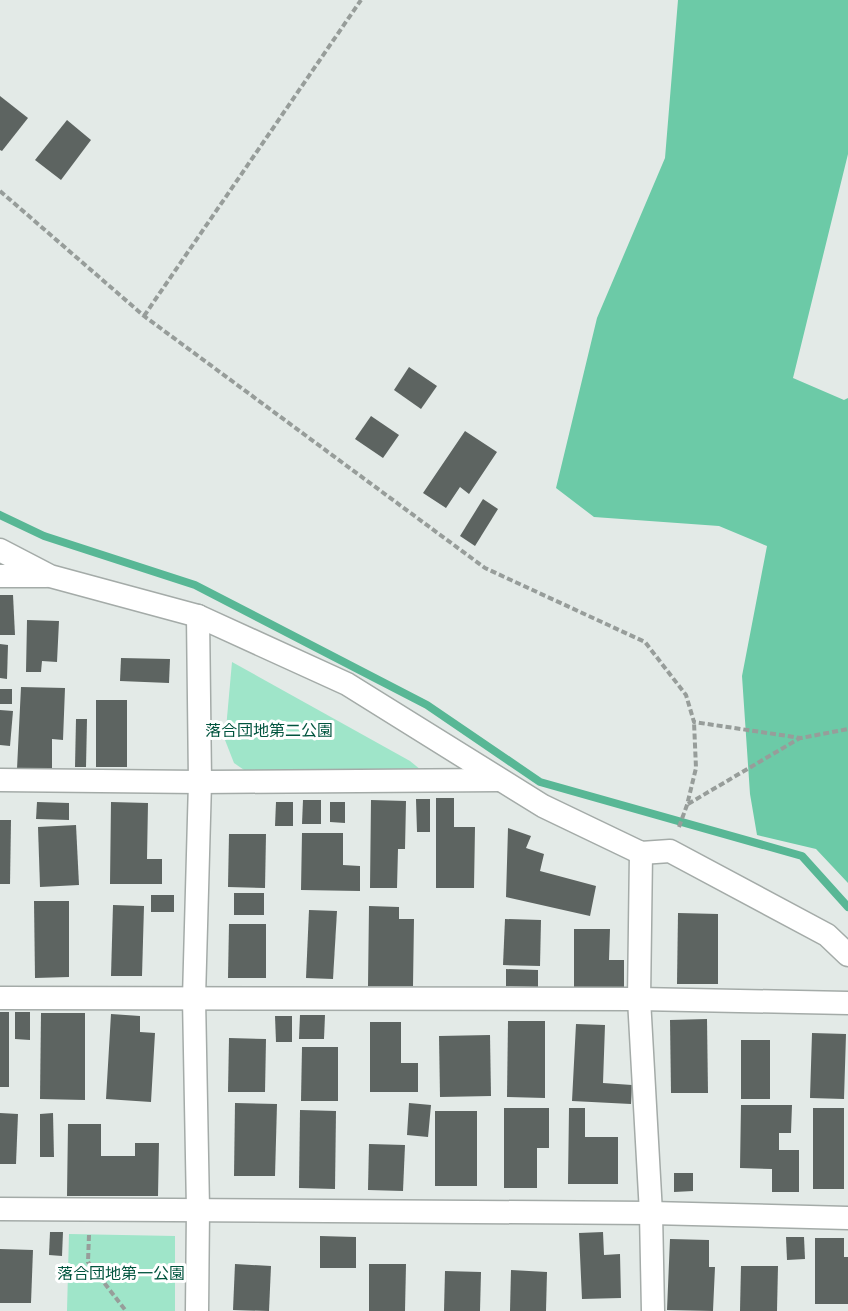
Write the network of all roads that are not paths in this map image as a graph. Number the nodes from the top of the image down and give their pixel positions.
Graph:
1 (0, 550) edge
2 (0, 576) edge
3 (50, 576) junction
4 (198, 616) junction
5 (0, 780) edge
6 (499, 780) junction
7 (200, 782) junction
8 (641, 853) junction
9 (848, 955) edge
10 (0, 998) edge
11 (194, 998) junction
12 (639, 999) junction
13 (848, 1003) edge
14 (0, 1209) edge
15 (198, 1209) junction
16 (651, 1213) junction
17 (848, 1218) edge
18 (197, 1311) edge
19 (653, 1311) edge

1 - 3 street
2 - 3 street
3 - 4 street
4 - 6 street
4 - 7 street
5 - 7 street
6 - 7 street
6 - 8 street
7 - 11 street
8 - 9 street
8 - 12 street
10 - 11 street
11 - 12 street
11 - 15 street
12 - 13 street
12 - 16 street
14 - 15 street
15 - 16 street
15 - 18 street
16 - 17 street
16 - 19 street

